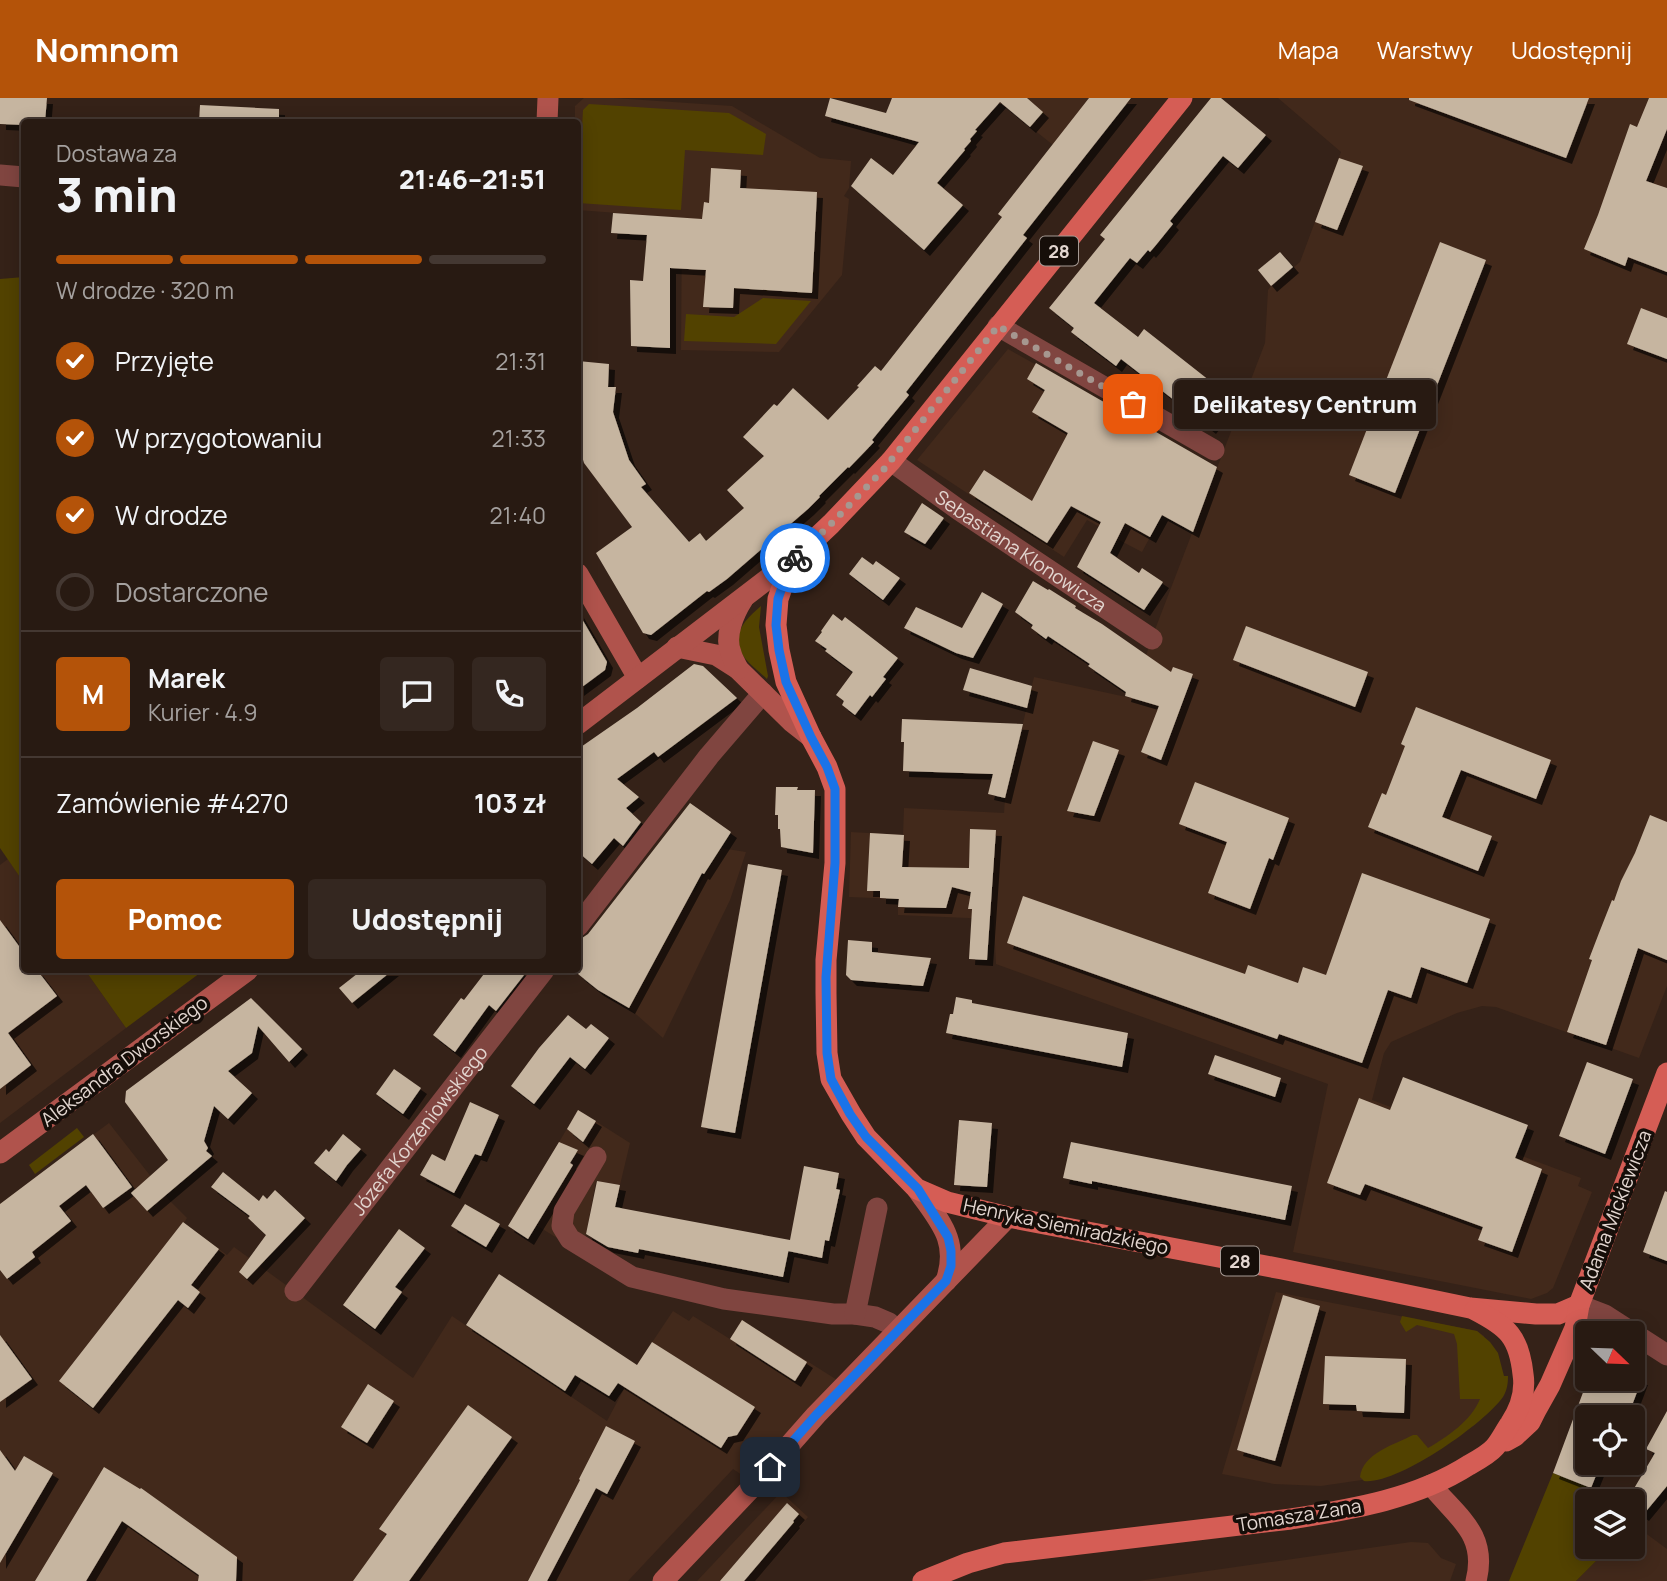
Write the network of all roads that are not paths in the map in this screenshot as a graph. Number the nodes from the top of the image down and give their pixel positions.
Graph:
1 (548, 98) edge
2 (1182, 98) edge
3 (547, 119) edge
4 (0, 175) edge
5 (21, 177) edge
6 (998, 326) junction
7 (1214, 450) dead end
8 (891, 461) junction
9 (795, 558) junction
10 (581, 579) edge
11 (746, 594) junction
12 (1152, 639) dead end
13 (677, 647) junction
14 (738, 668) junction
15 (638, 678) junction
16 (763, 693) junction
17 (581, 721) edge
18 (811, 737) junction
19 (581, 922) edge
20 (244, 973) edge
21 (542, 973) edge
22 (1667, 1073) edge
23 (0, 1153) edge
24 (596, 1157) dead end
25 (918, 1189) junction
26 (877, 1208) dead end
27 (1008, 1217) junction
28 (946, 1281) junction
29 (295, 1291) dead end
30 (1579, 1305) junction
31 (1470, 1308) junction
32 (855, 1314) junction
33 (897, 1331) junction
34 (1667, 1355) edge
35 (1495, 1447) junction
36 (1431, 1485) junction
37 (663, 1581) edge
38 (923, 1581) edge
39 (1476, 1581) edge

1 - 3 street
2 - 6 main road, 28
4 - 5 street
6 - 7 street
6 - 8 main road, 28
8 - 9 main road, 28
8 - 12 street, Sebastiana Klonowicza
9 - 11 street
9 - 18 main road, Henryka Siemiradzkiego / 28
10 - 15 street
11 - 13 street
11 - 14 street
13 - 14 street
13 - 15 street
14 - 16 street
15 - 17 street
16 - 18 street
16 - 19 street
18 - 25 main road, Henryka Siemiradzkiego / 28
20 - 23 street, Aleksandra Dworskiego
21 - 29 street, Józefa Korzeniowskiego
22 - 30 main road, Adama Mickiewicza / 28
24 - 32 street
25 - 27 main road, Henryka Siemiradzkiego / 28
25 - 28 street
26 - 32 street
27 - 28 street
27 - 31 main road, Henryka Siemiradzkiego / 28
28 - 33 street
30 - 31 main road
30 - 34 street
30 - 35 main road, Adama Mickiewicza / 28
31 - 35 main road, Tomasza Zana / 28
32 - 33 street
33 - 37 street
35 - 36 main road, Tomasza Zana / 28
36 - 38 main road, Tomasza Zana / 28
36 - 39 street

